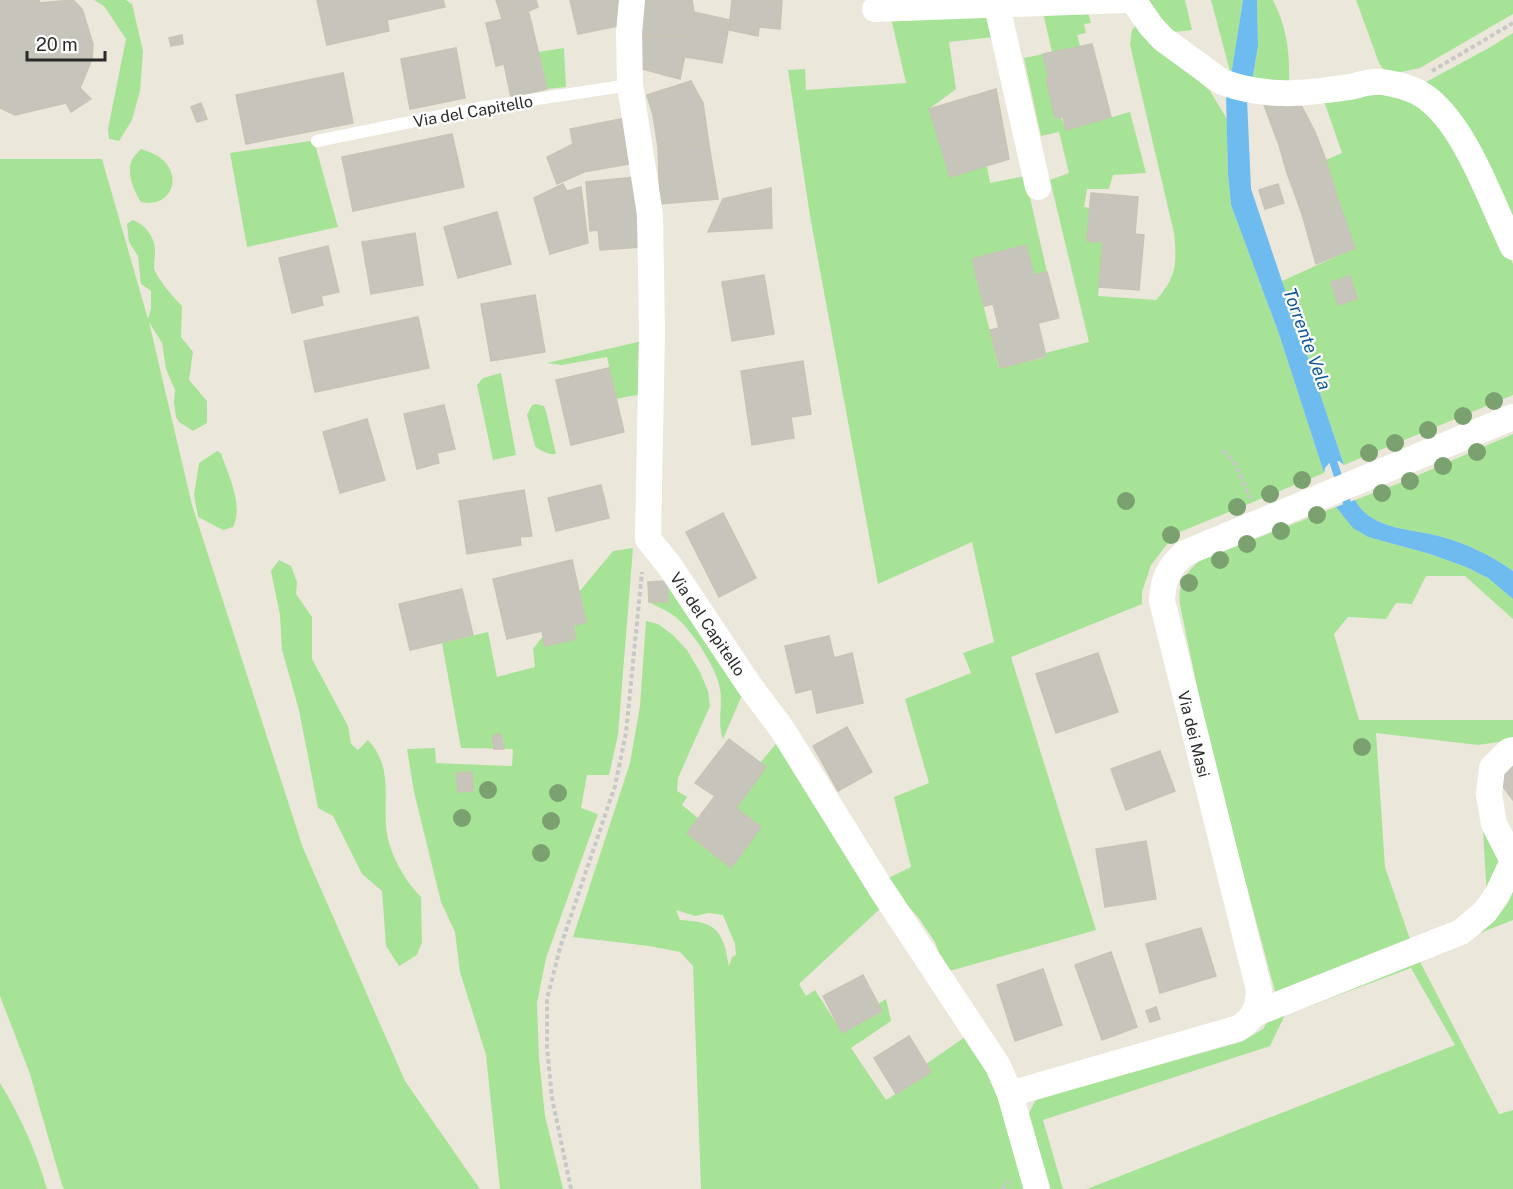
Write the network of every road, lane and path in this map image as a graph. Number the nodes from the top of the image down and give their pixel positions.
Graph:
1 (632, 0) edge
2 (1125, 0) edge
3 (1133, 0) edge
4 (997, 6) junction
5 (875, 9) dead end
6 (1513, 23) edge
7 (1423, 75) dead end
8 (630, 85) junction
9 (317, 141) dead end
10 (1038, 187) dead end
11 (1513, 247) edge
12 (1513, 417) edge
13 (1223, 451) dead end
14 (1257, 522) junction
15 (648, 539) junction
16 (1513, 750) edge
17 (1254, 1014) junction
18 (1010, 1094) junction
19 (571, 1189) edge
20 (1037, 1189) edge

1 - 8 street
2 - 4 street
3 - 11 street
4 - 5 street
4 - 10 street
6 - 7 path
8 - 9 lane, Via del Capitello
8 - 15 street
12 - 14 street, Via dei Masi
13 - 14 path
14 - 17 street, Via dei Masi
15 - 18 street, Via del Capitello
15 - 19 path
16 - 17 street
17 - 18 street
18 - 20 street, Via del Capitello

